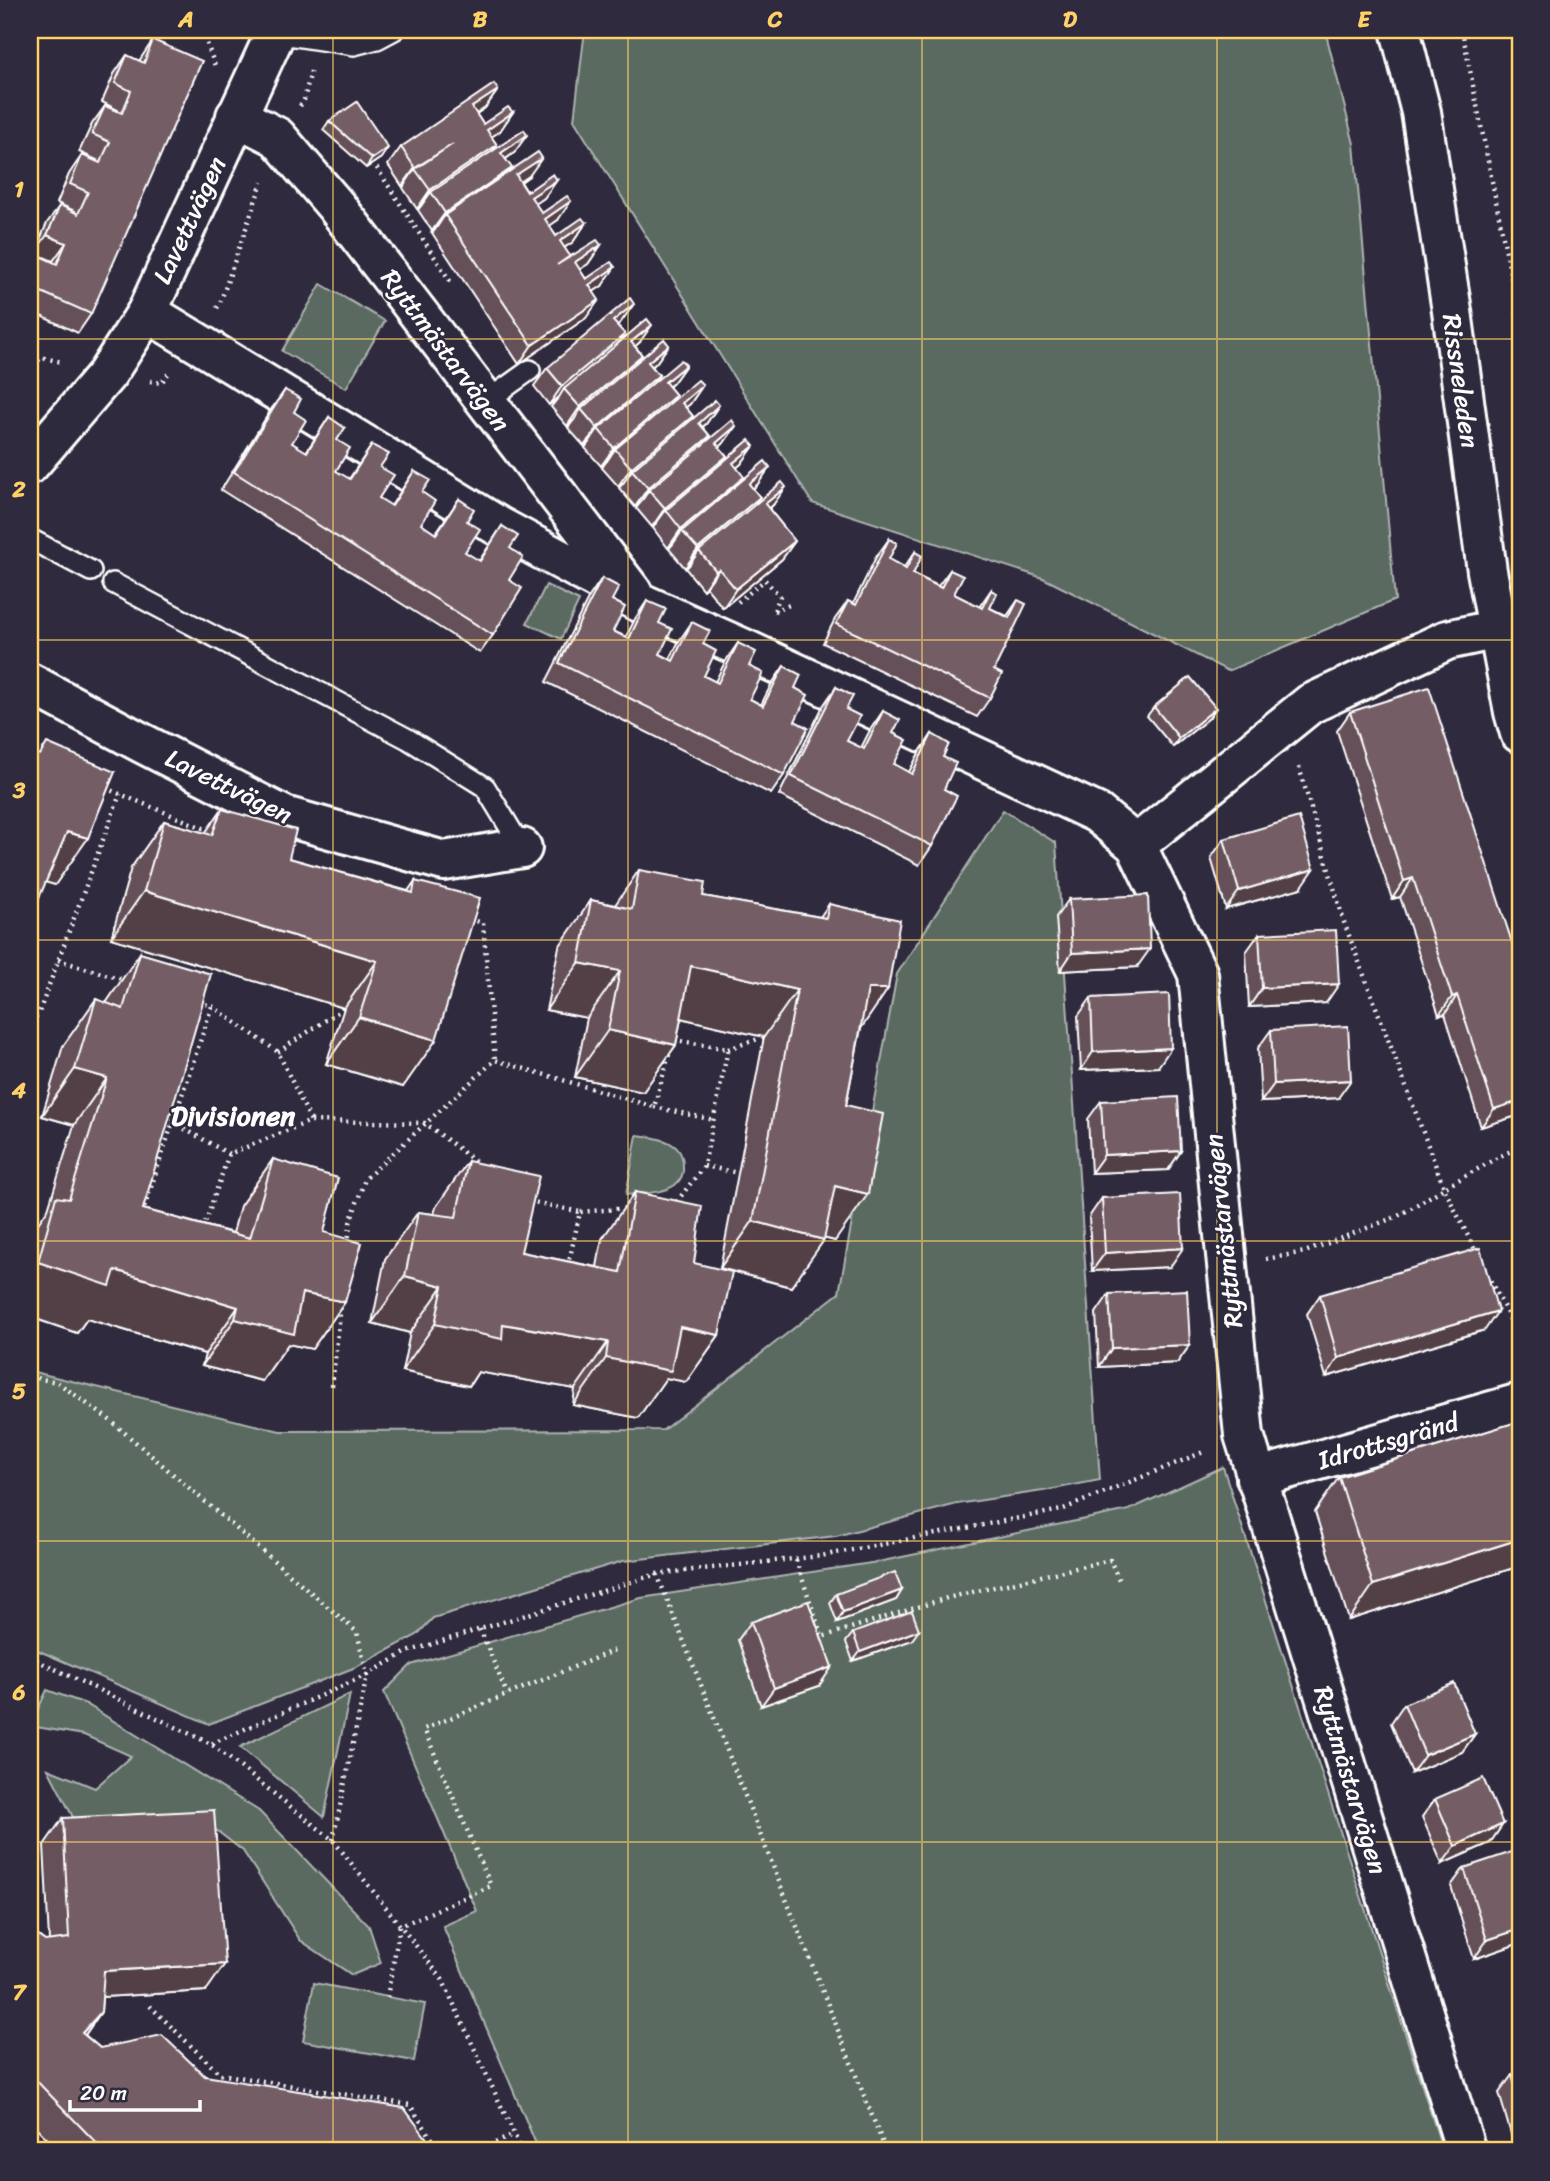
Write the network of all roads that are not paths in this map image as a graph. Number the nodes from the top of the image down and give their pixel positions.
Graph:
1 (394, 30) edge
2 (1400, 30) edge
3 (276, 31) edge
4 (236, 116) junction
5 (147, 312) junction
6 (530, 370) dead end
7 (485, 402) junction
8 (30, 464) edge
9 (30, 539) edge
10 (90, 571) dead end
11 (113, 583) dead end
12 (639, 602) junction
13 (1498, 629) junction
14 (30, 683) edge
15 (1520, 733) edge
16 (1136, 845) junction
17 (522, 848) joint
18 (1520, 1403) edge
19 (1256, 1478) junction
20 (1466, 2151) edge

1 - 3 lane
2 - 13 street, Rissneleden
3 - 4 street, Lavettvägen
4 - 5 street, Lavettvägen
4 - 7 street, Ryttmästarvägen
5 - 8 street, Lavettvägen
5 - 12 street, Ryttmästarvägen
6 - 7 lane
7 - 12 street, Ryttmästarvägen
9 - 10 lane
11 - 17 lane
12 - 16 street, Ryttmästarvägen
13 - 15 street, Rissneleden
13 - 16 street
14 - 17 street, Lavettvägen
16 - 19 street, Ryttmästarvägen
18 - 19 street, Idrottsgränd
19 - 20 street, Ryttmästarvägen

